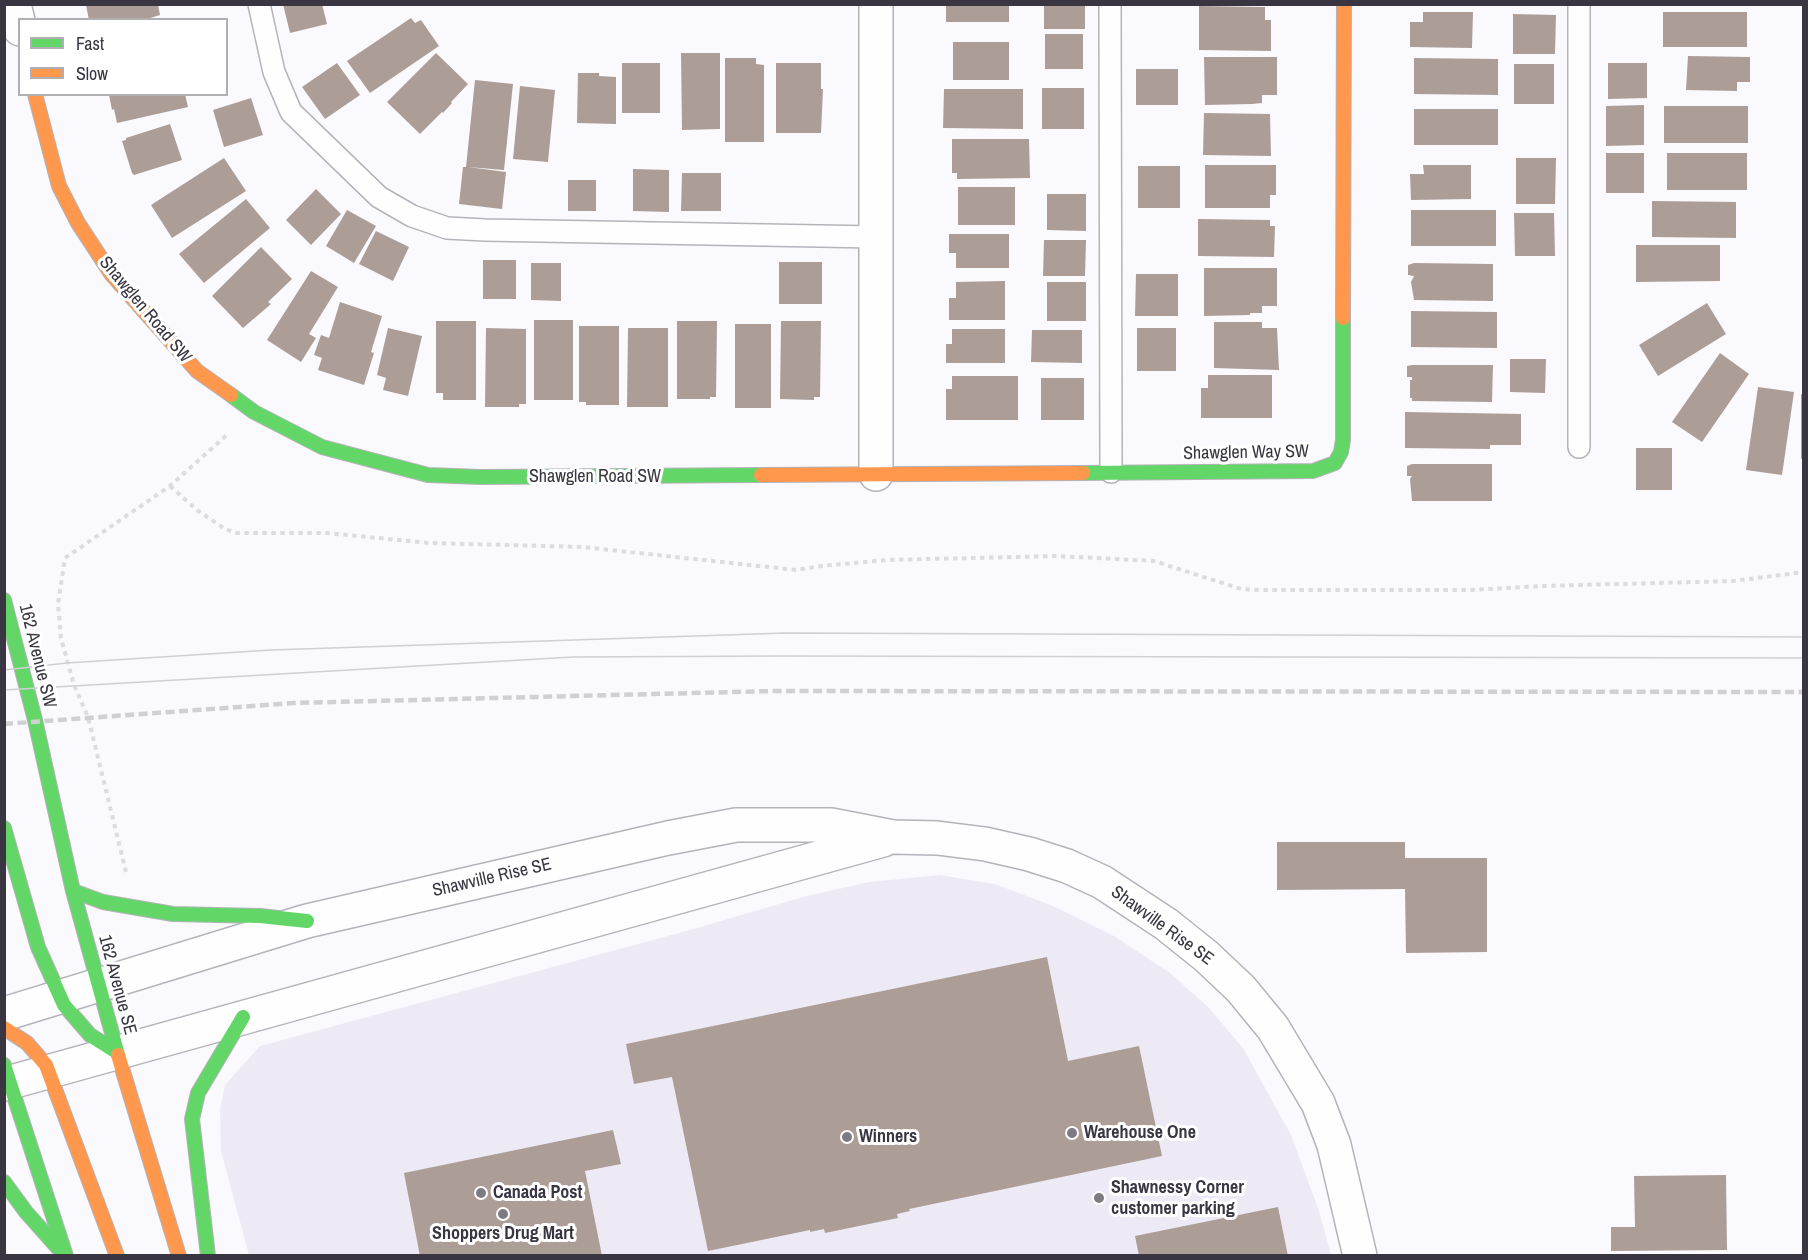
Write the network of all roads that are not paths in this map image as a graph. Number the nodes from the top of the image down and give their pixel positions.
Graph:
1 (14, 4) edge
2 (259, 4) edge
3 (876, 4) edge
4 (1110, 4) edge
5 (1344, 4) edge
6 (1580, 4) edge
7 (18, 21) edge
8 (36, 96) edge
9 (875, 237) junction
10 (1579, 447) dead end
11 (1111, 472) junction
12 (876, 474) junction
13 (4, 600) edge
14 (35, 720) joint
15 (4, 828) edge
16 (893, 837) junction
17 (73, 891) junction
18 (307, 921) junction
19 (99, 986) junction
20 (61, 997) junction
21 (4, 1014) edge
22 (243, 1017) junction
23 (4, 1028) edge
24 (117, 1052) junction
25 (48, 1072) junction
26 (6, 1077) edge
27 (4, 1182) edge
28 (65, 1256) edge
29 (117, 1256) edge
30 (179, 1256) edge
31 (208, 1256) edge
32 (1360, 1256) edge

1 - 7 street
2 - 9 lane
3 - 9 street
4 - 11 lane
5 - 11 main road, Shawglen Way SW
6 - 10 lane
8 - 12 main road, Shawglen Road SW
9 - 12 street
11 - 12 main road, Shawglen Way SW
13 - 14 main road, 162 Avenue SW
14 - 17 main road, 162 Avenue SE
15 - 20 main road
16 - 18 street, Shawville Rise SE
16 - 22 street, Shawville Rise SE
16 - 32 street, Shawville Rise SE
17 - 18 main road
17 - 19 main road, 162 Avenue SE
18 - 19 street, Shawville Rise SE
19 - 20 street, Shawville Rise SE
19 - 24 main road, 162 Avenue SE
20 - 21 street, Shawville Rise SE
20 - 24 main road
22 - 24 street, Shawville Rise SE
22 - 31 main road
23 - 25 main road
24 - 25 street, Shawville Rise SE
24 - 30 main road, 162 Avenue SE
25 - 26 street, Shawville Rise SE
25 - 29 main road
26 - 28 main road
27 - 28 main road

